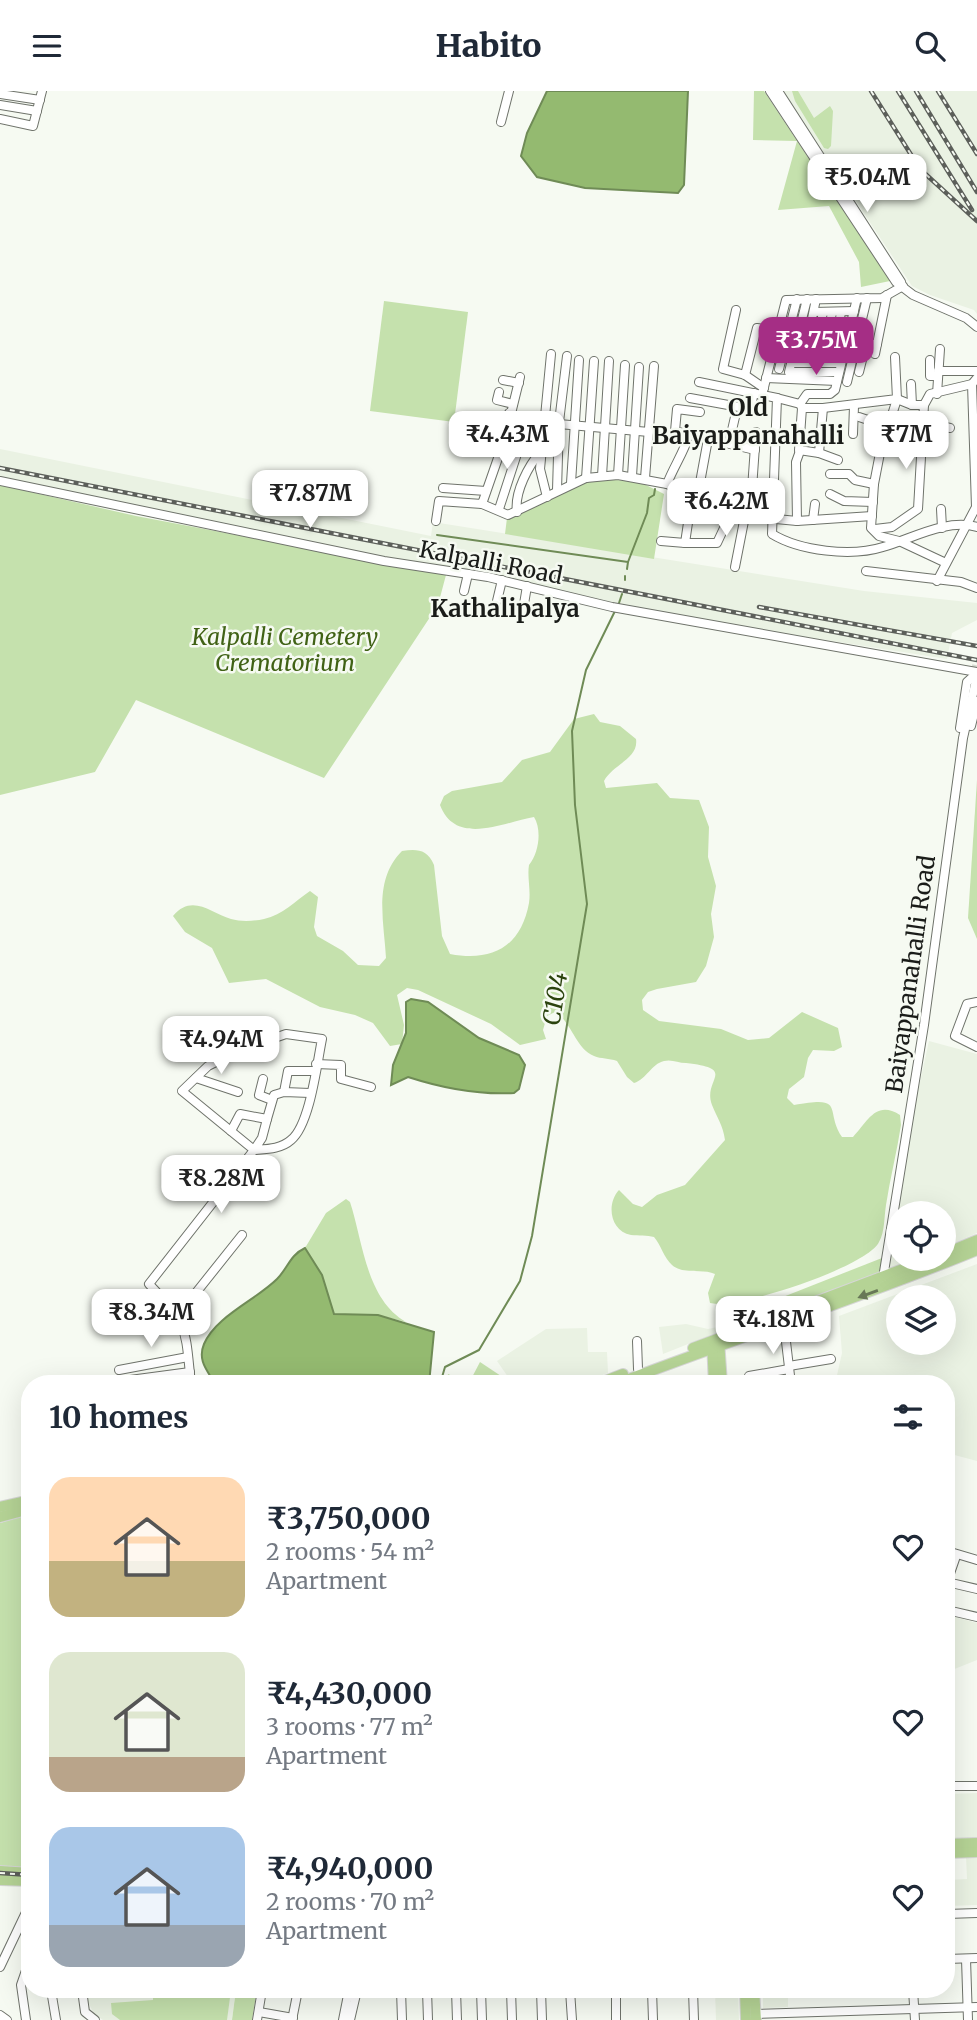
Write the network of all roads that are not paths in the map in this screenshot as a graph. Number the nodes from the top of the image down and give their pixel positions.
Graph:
1 (509, 91) edge
2 (770, 91) edge
3 (778, 91) edge
4 (0, 94) edge
5 (41, 95) edge
6 (0, 105) edge
7 (37, 111) junction
8 (0, 119) edge
9 (501, 122) dead end
10 (838, 190) junction
11 (902, 286) junction
12 (887, 295) junction
13 (857, 298) junction
14 (867, 298) junction
15 (797, 299) junction
16 (812, 299) junction
17 (736, 310) dead end
18 (854, 311) junction
19 (828, 312) junction
20 (977, 327) edge
21 (777, 331) junction
22 (792, 343) junction
23 (807, 343) junction
24 (775, 344) junction
25 (826, 344) junction
26 (846, 344) junction
27 (856, 344) junction
28 (866, 344) junction
29 (877, 344) junction
30 (940, 349) dead end
31 (551, 354) dead end
32 (875, 354) dead end
33 (567, 356) dead end
34 (895, 357) dead end
35 (842, 358) junction
36 (579, 360) dead end
37 (594, 361) dead end
38 (609, 361) dead end
39 (930, 361) dead end
40 (792, 362) junction
41 (625, 366) dead end
42 (654, 366) dead end
43 (639, 367) dead end
44 (768, 368) junction
45 (779, 369) junction
46 (977, 371) edge
47 (859, 372) dead end
48 (938, 374) junction
49 (745, 375) junction
50 (838, 377) junction
51 (503, 380) dead end
52 (975, 381) edge
53 (847, 382) dead end
54 (699, 383) dead end
55 (911, 384) dead end
56 (762, 389) junction
57 (499, 392) dead end
58 (937, 394) junction
59 (690, 398) dead end
60 (777, 398) junction
61 (897, 399) junction
62 (513, 404) junction
63 (912, 405) junction
64 (924, 405) junction
65 (801, 406) junction
66 (854, 406) junction
67 (823, 408) junction
68 (700, 412) dead end
69 (509, 413) junction
70 (735, 417) dead end
71 (859, 417) dead end
72 (923, 422) junction
73 (527, 423) junction
74 (544, 424) junction
75 (559, 424) junction
76 (574, 425) junction
77 (589, 426) junction
78 (604, 428) junction
79 (621, 428) junction
80 (950, 428) dead end
81 (635, 429) junction
82 (649, 432) junction
83 (756, 432) dead end
84 (853, 434) dead end
85 (689, 435) junction
86 (885, 436) junction
87 (708, 439) junction
88 (729, 443) junction
89 (755, 450) junction
90 (541, 451) junction
91 (800, 451) junction
92 (819, 453) junction
93 (838, 460) dead end
94 (976, 461) edge
95 (830, 474) dead end
96 (603, 475) junction
97 (618, 475) junction
98 (632, 476) junction
99 (586, 478) junction
100 (645, 478) junction
101 (0, 481) edge
102 (571, 484) junction
103 (667, 484) junction
104 (874, 484) junction
105 (443, 488) dead end
106 (557, 489) junction
107 (486, 491) junction
108 (830, 494) dead end
109 (547, 497) junction
110 (694, 497) junction
111 (873, 502) junction
112 (482, 504) junction
113 (815, 504) dead end
114 (499, 509) junction
115 (941, 509) dead end
116 (517, 512) junction
117 (731, 513) junction
118 (748, 516) junction
119 (872, 516) junction
120 (772, 520) junction
121 (813, 520) junction
122 (436, 521) dead end
123 (797, 521) junction
124 (968, 524) junction
125 (977, 527) edge
126 (942, 528) junction
127 (875, 529) junction
128 (661, 541) dead end
129 (899, 541) junction
130 (685, 543) junction
131 (946, 563) junction
132 (735, 567) dead end
133 (866, 571) dead end
134 (468, 574) junction
135 (502, 580) junction
136 (937, 581) junction
137 (527, 586) junction
138 (977, 588) edge
139 (464, 591) dead end
140 (496, 601) dead end
141 (523, 610) dead end
142 (974, 675) edge
143 (977, 701) edge
144 (977, 1002) edge
145 (977, 1047) edge
146 (919, 1053) junction
147 (315, 1068) junction
148 (196, 1078) junction
149 (263, 1079) dead end
150 (372, 1087) dead end
151 (238, 1092) dead end
152 (284, 1092) junction
153 (310, 1093) junction
154 (272, 1100) junction
155 (267, 1119) junction
156 (231, 1131) junction
157 (254, 1150) junction
158 (242, 1235) dead end
159 (977, 1240) edge
160 (956, 1249) edge
161 (977, 1250) edge
162 (900, 1271) edge
163 (883, 1278) junction
164 (178, 1314) junction
165 (784, 1325) junction
166 (637, 1341) dead end
167 (716, 1343) junction
168 (188, 1357) junction
169 (831, 1359) dead end
170 (158, 1362) junction
171 (789, 1368) junction
172 (638, 1369) junction
173 (119, 1370) dead end
174 (190, 1372) junction
175 (160, 1375) edge
176 (179, 1375) edge
177 (190, 1375) edge
178 (622, 1375) edge
179 (638, 1375) edge
180 (714, 1375) edge
181 (721, 1375) edge
182 (754, 1375) edge
183 (790, 1375) edge
184 (21, 1502) edge
185 (0, 1507) edge
186 (21, 1511) edge
187 (0, 1517) edge
188 (956, 1556) joint
189 (955, 1559) edge
190 (977, 1560) edge
191 (955, 1584) edge
192 (977, 1589) edge
193 (955, 1611) edge
194 (977, 1616) edge
195 (955, 1786) edge
196 (977, 1786) edge
197 (977, 1843) edge
198 (955, 1844) edge
199 (977, 1852) edge
200 (955, 1853) edge
201 (0, 1871) edge
202 (21, 1872) edge
203 (0, 1880) edge
204 (21, 1881) edge
205 (977, 1913) edge
206 (955, 1914) edge
207 (21, 1923) edge
208 (977, 1958) edge
209 (955, 1959) edge
210 (966, 1959) junction
211 (0, 1967) edge
212 (26, 1998) edge
213 (52, 1998) edge
214 (83, 1998) edge
215 (261, 1998) edge
216 (296, 1998) edge
217 (347, 1998) edge
218 (355, 1998) edge
219 (401, 1998) edge
220 (427, 1998) edge
221 (456, 1998) edge
222 (481, 1998) edge
223 (511, 1998) edge
224 (541, 1998) edge
225 (571, 1998) edge
226 (615, 1998) edge
227 (652, 1998) edge
228 (693, 1998) edge
229 (747, 1998) edge
230 (753, 1998) edge
231 (913, 1998) edge
232 (972, 2007) edge
233 (914, 2009) junction
234 (862, 2015) edge
235 (258, 2016) edge
236 (811, 2016) edge
237 (752, 2018) edge
238 (292, 2019) edge
239 (26, 2020) edge
240 (56, 2020) edge
241 (95, 2020) edge
242 (343, 2020) edge
243 (350, 2020) edge
244 (402, 2020) edge
245 (428, 2020) edge
246 (457, 2020) edge
247 (482, 2020) edge
248 (512, 2020) edge
249 (542, 2020) edge
250 (572, 2020) edge
251 (616, 2020) edge
252 (653, 2020) edge
253 (694, 2020) edge
254 (915, 2020) edge
255 (968, 2020) edge

1 - 9 street
2 - 10 street
3 - 10 street
4 - 5 street
5 - 7 street
6 - 7 street
7 - 8 street
10 - 11 street
11 - 12 street
11 - 20 street
12 - 14 street
12 - 29 street
13 - 14 street
13 - 16 street
13 - 18 street
14 - 27 street
15 - 16 street
15 - 21 street
15 - 22 street
16 - 19 street
16 - 22 street
17 - 49 street
18 - 19 street
18 - 26 street
19 - 23 street
19 - 25 street
19 - 25 street
21 - 24 street
21 - 49 street
22 - 23 street
22 - 24 street
22 - 40 street
22 - 45 street
23 - 25 street
24 - 44 street
25 - 26 street
26 - 27 street
26 - 35 street
27 - 28 street
27 - 53 street
28 - 29 street
28 - 47 street
29 - 32 street
30 - 48 street
31 - 74 street
33 - 75 street
34 - 61 street
35 - 40 street
35 - 50 street
36 - 76 street
37 - 77 street
38 - 78 street
39 - 48 street
40 - 45 street
40 - 50 street
41 - 79 street
42 - 82 street
43 - 81 street
44 - 45 street
44 - 56 street
46 - 48 street
48 - 58 street
49 - 56 street
50 - 56 street
50 - 65 street
51 - 62 street
52 - 58 street
52 - 94 street
54 - 56 street
55 - 63 street
56 - 59 street
56 - 60 street
57 - 62 street
58 - 64 street
60 - 65 street
60 - 120 street
61 - 63 street
61 - 66 street
61 - 86 street
62 - 69 street
63 - 64 street
64 - 72 street
65 - 67 street
65 - 91 street
66 - 67 street
66 - 84 street
67 - 92 street
68 - 85 street
69 - 73 street
69 - 107 street
70 - 88 street
71 - 86 street
72 - 80 street
72 - 127 street
73 - 74 street
73 - 114 street
74 - 75 street
74 - 90 street
75 - 76 street
75 - 106 street
76 - 77 street
76 - 102 street
77 - 78 street
77 - 99 street
78 - 79 street
78 - 96 street
79 - 81 street
79 - 97 street
81 - 82 street
81 - 98 street
82 - 100 street
83 - 89 street
85 - 87 street
85 - 103 street
86 - 104 street
87 - 88 street
87 - 110 street
88 - 89 street
89 - 118 street
90 - 109 street
90 - 116 street
91 - 92 street
91 - 123 street
92 - 93 street
94 - 124 street
95 - 104 street
96 - 97 street
96 - 99 street
97 - 98 street
98 - 100 street
99 - 102 street
100 - 103 street
101 - 134 street, Kalpalli Road
102 - 106 street
103 - 110 street
104 - 111 street
105 - 107 street
106 - 109 street
107 - 112 street
108 - 111 street
109 - 116 street
110 - 117 street
110 - 130 street
111 - 119 street
112 - 114 street
112 - 122 street
113 - 121 street
114 - 116 street
115 - 126 street
117 - 118 street
117 - 130 street
118 - 120 street
118 - 132 street
119 - 121 street
119 - 127 street
120 - 123 street
120 - 129 street
121 - 123 street
124 - 125 street
124 - 126 street
124 - 131 street
126 - 129 street
127 - 129 street
128 - 130 street
129 - 131 street
131 - 136 street
133 - 136 street
134 - 135 street, Kalpalli Road
134 - 139 street
135 - 137 street, Kalpalli Road
135 - 140 street
136 - 138 street
137 - 141 street
137 - 142 street, Kalpalli Road
142 - 146 street, Baiyappanahalli Road
142 - 146 street
143 - 146 street
144 - 145 street
146 - 163 street, Baiyappanahalli Road
147 - 148 street
147 - 150 street
147 - 152 street
147 - 153 street
148 - 151 street
148 - 156 street
149 - 154 street
152 - 153 street
152 - 154 street
153 - 157 street
154 - 155 street
155 - 156 street
155 - 157 street
156 - 157 street
157 - 164 street
158 - 164 street
159 - 160 main road
161 -> 165 main road
162 - 163 main road
163 - 167 main road
164 - 168 street
165 - 167 main road
165 - 171 street
166 - 172 street
167 - 172 main road
167 - 179 main road
167 - 180 main road
167 - 181 main road
168 - 170 street
168 - 174 street
169 - 171 street
170 - 173 street
170 - 175 street
171 - 182 street
171 - 183 street
172 - 178 main road
174 - 176 street
174 - 177 street
184 - 185 main road
186 - 187 main road
188 - 189 street
188 - 190 street
191 - 192 street
193 - 194 street
195 - 196 street
197 - 198 main road
199 - 200 main road
201 - 202 main road
203 - 204 main road
205 - 206 street
207 - 211 street
208 - 210 street
209 - 210 street
210 - 232 street
212 - 239 street
213 - 240 street
214 - 241 street
215 - 235 street
216 - 238 street
217 - 242 street
218 - 243 street
219 - 244 street
220 - 245 street
221 - 246 street
222 - 247 street
223 - 248 street
224 - 249 street
225 - 250 street
226 - 251 street
227 - 252 street
228 - 253 street
229 - 237 main road
230 - 237 main road
231 - 233 street
232 - 233 street
232 - 255 street
233 - 234 street
233 - 254 street
234 - 236 street
235 - 238 street
236 - 237 street

